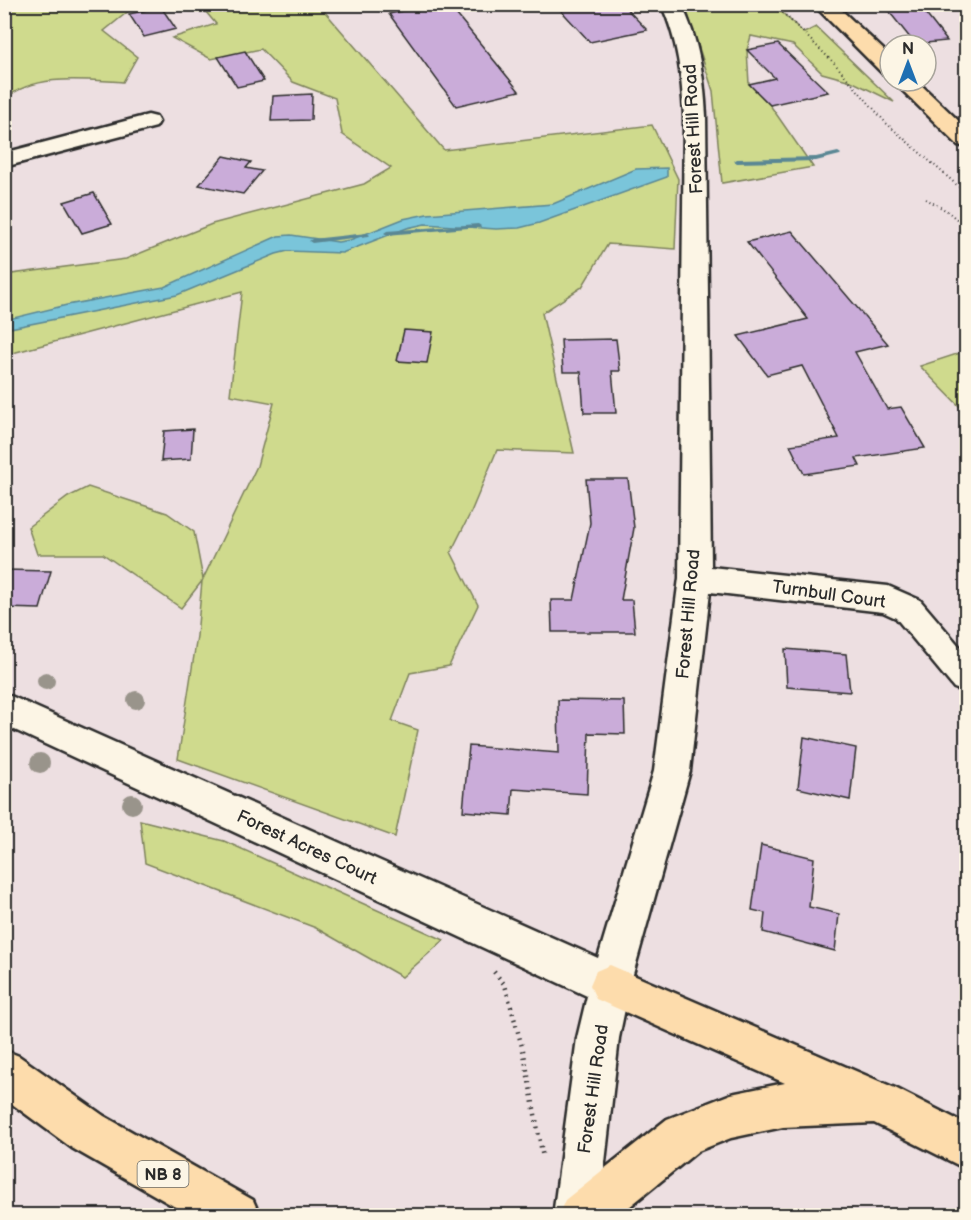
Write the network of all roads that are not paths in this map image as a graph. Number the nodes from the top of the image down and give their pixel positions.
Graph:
1 (671, 4) edge
2 (823, 4) edge
3 (878, 57) edge
4 (917, 93) edge
5 (148, 122) dead end
6 (966, 140) edge
7 (4, 160) edge
8 (695, 578) junction
9 (966, 678) edge
10 (4, 708) edge
11 (610, 985) junction
12 (4, 1071) edge
13 (4, 1097) edge
14 (880, 1103) junction
15 (88, 1132) junction
16 (966, 1147) edge
17 (237, 1215) edge
18 (576, 1215) edge
19 (581, 1215) edge

1 - 8 street, Forest Hill Road
2 - 3 main road
4 - 6 main road
5 - 7 street
8 - 9 street, Turnbull Court
8 - 11 street, Forest Hill Road
10 - 11 street, Forest Acres Court
11 - 14 main road
11 - 18 street, Forest Hill Road
12 - 15 main road, NB 8
13 - 15 main road, NB 8
14 - 16 main road
14 - 19 main road
15 - 17 main road, NB 8

